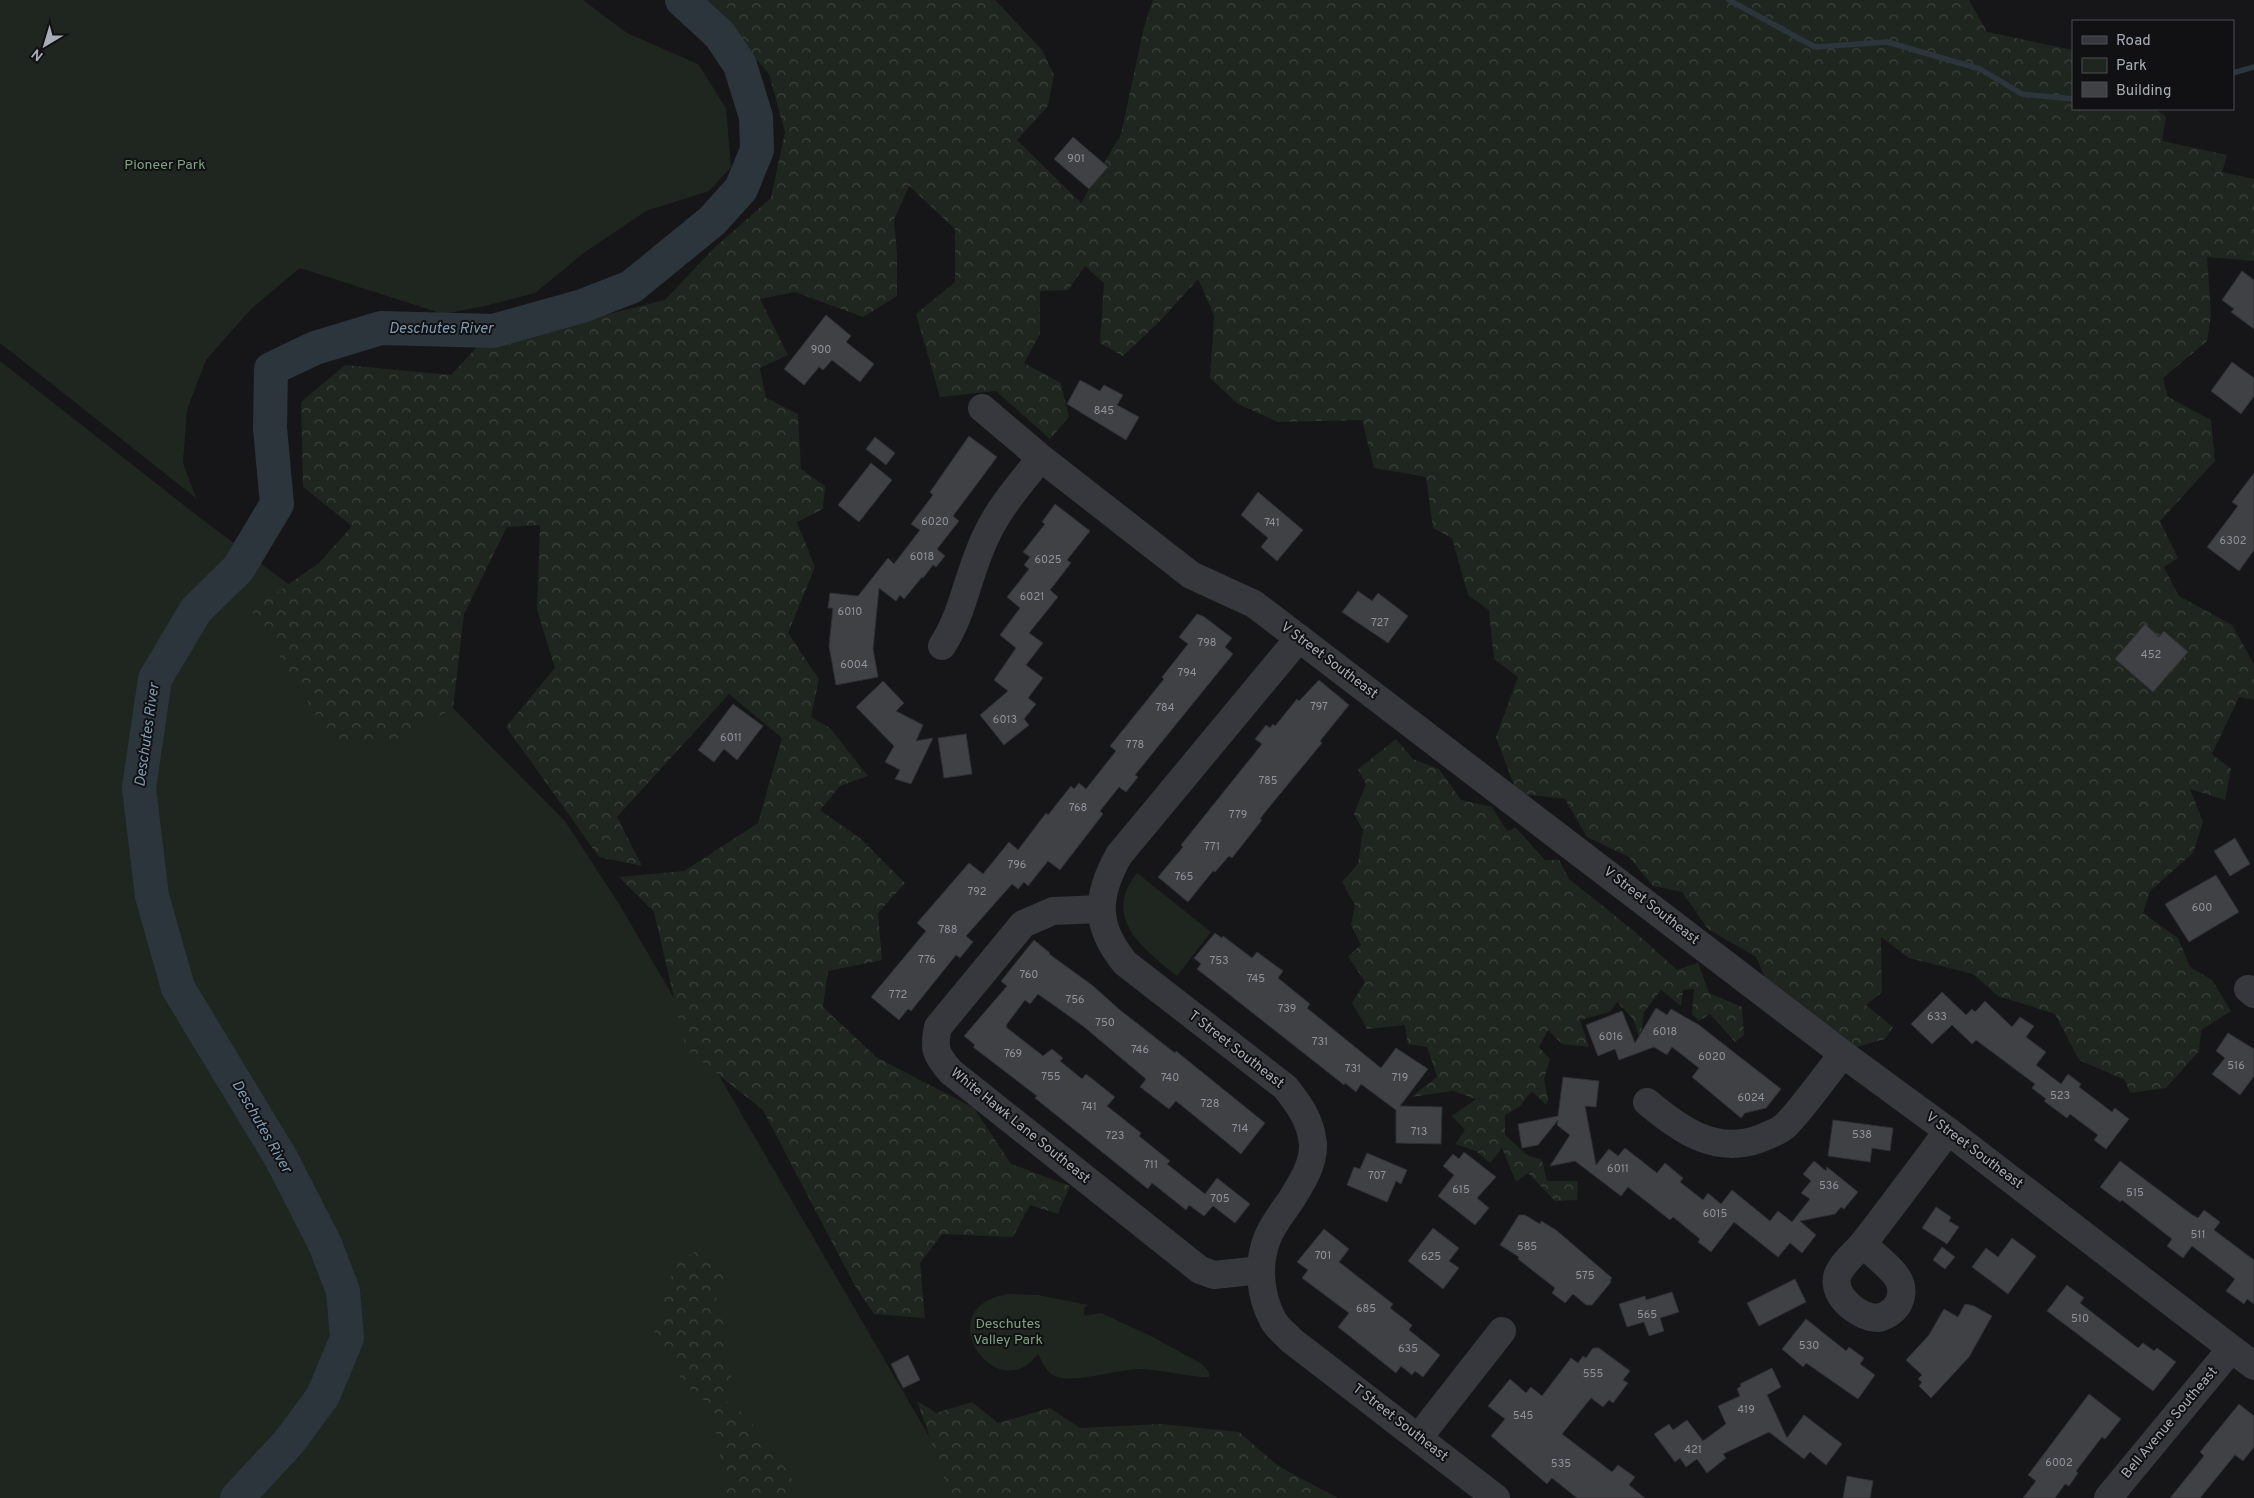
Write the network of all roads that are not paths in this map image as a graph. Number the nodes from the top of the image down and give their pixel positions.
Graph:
1 (982, 408) dead end
2 (1041, 458) junction
3 (1299, 638) junction
4 (942, 646) dead end
5 (1101, 909) junction
6 (1843, 1054) junction
7 (1647, 1102) dead end
8 (1948, 1131) junction
9 (1864, 1243) dead end
10 (1261, 1270) junction
11 (1502, 1332) dead end
12 (2232, 1349) junction
13 (2254, 1366) edge
14 (1419, 1437) junction
15 (1496, 1498) edge
16 (2108, 1498) edge

1 - 2 street, V Street Southeast
2 - 3 street, V Street Southeast
2 - 4 street
3 - 5 street, T Street Southeast
3 - 6 street, V Street Southeast
5 - 10 street, T Street Southeast
5 - 10 street, White Hawk Lane Southeast
6 - 7 street
6 - 8 street, V Street Southeast
8 - 9 street
8 - 12 street, V Street Southeast
10 - 14 street, T Street Southeast
11 - 14 street
12 - 13 street, V Street Southeast
12 - 16 street, Bell Avenue Southeast
14 - 15 street, T Street Southeast

